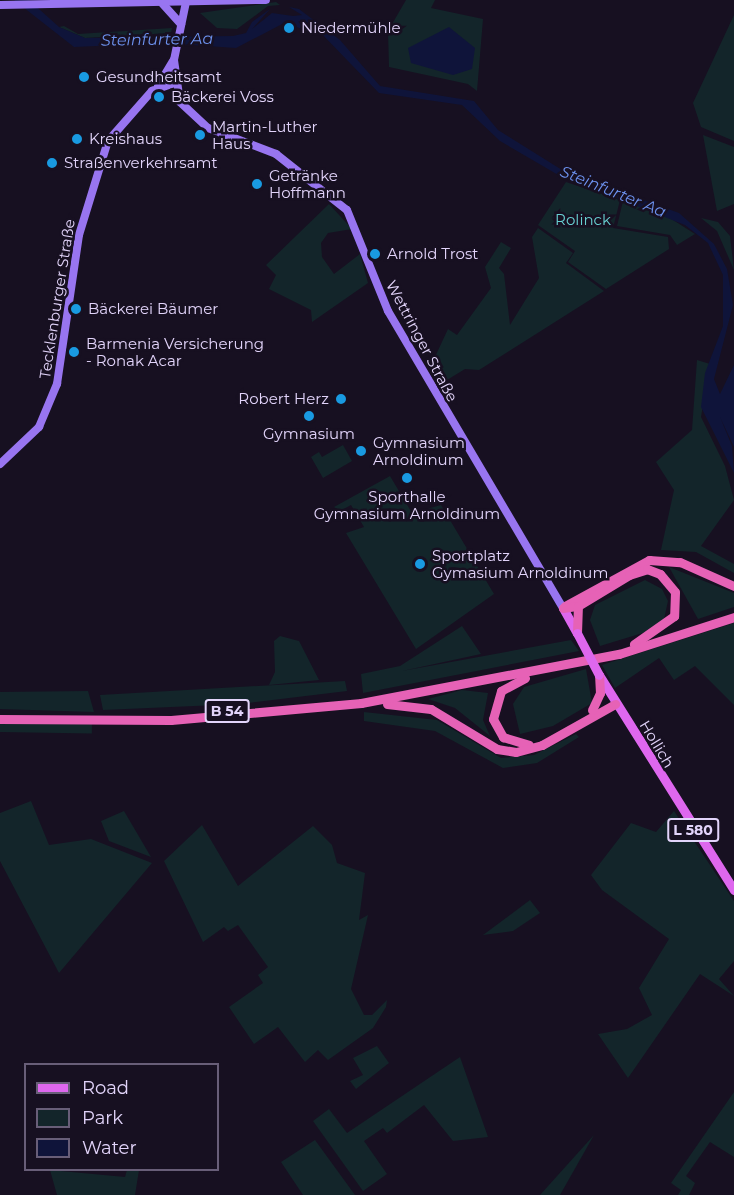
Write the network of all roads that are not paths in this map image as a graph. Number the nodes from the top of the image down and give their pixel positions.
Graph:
1 (266, 0) edge
2 (161, 2) junction
3 (186, 2) junction
4 (1, 5) edge
5 (181, 26) junction
6 (174, 60) junction
7 (174, 83) junction
8 (157, 87) junction
9 (0, 464) edge
10 (734, 586) edge
11 (579, 606) junction
12 (563, 608) junction
13 (734, 616) edge
14 (577, 633) junction
15 (633, 644) junction
16 (555, 668) junction
17 (599, 675) junction
18 (361, 703) junction
19 (615, 704) junction
20 (592, 710) junction
21 (0, 717) edge
22 (734, 890) edge

1 - 3 main road
2 - 3 main road
2 - 4 main road
2 - 5 main road
3 - 5 main road, L 580
5 - 6 main road, L 580
6 - 7 main road, L 580
6 - 8 main road, Tecklenburger Straße
7 - 8 main road
7 - 12 main road, Wettringer Straße / L 580
8 - 9 main road, Tecklenburger Straße
10 - 12 highway
11 - 12 highway
11 - 14 highway
11 - 15 highway
12 - 14 main road, Hollich / L 580
13 - 15 highway, B 54
13 - 16 highway, B 54
14 - 17 main road, Hollich / L 580, bridge
15 - 21 highway, B 54
16 - 18 highway, B 54
16 - 20 highway
17 - 19 main road, Hollich / L 580
17 - 20 highway
18 - 19 highway
18 - 21 highway, B 54
19 - 20 highway
19 - 22 main road, Hollich / L 580

